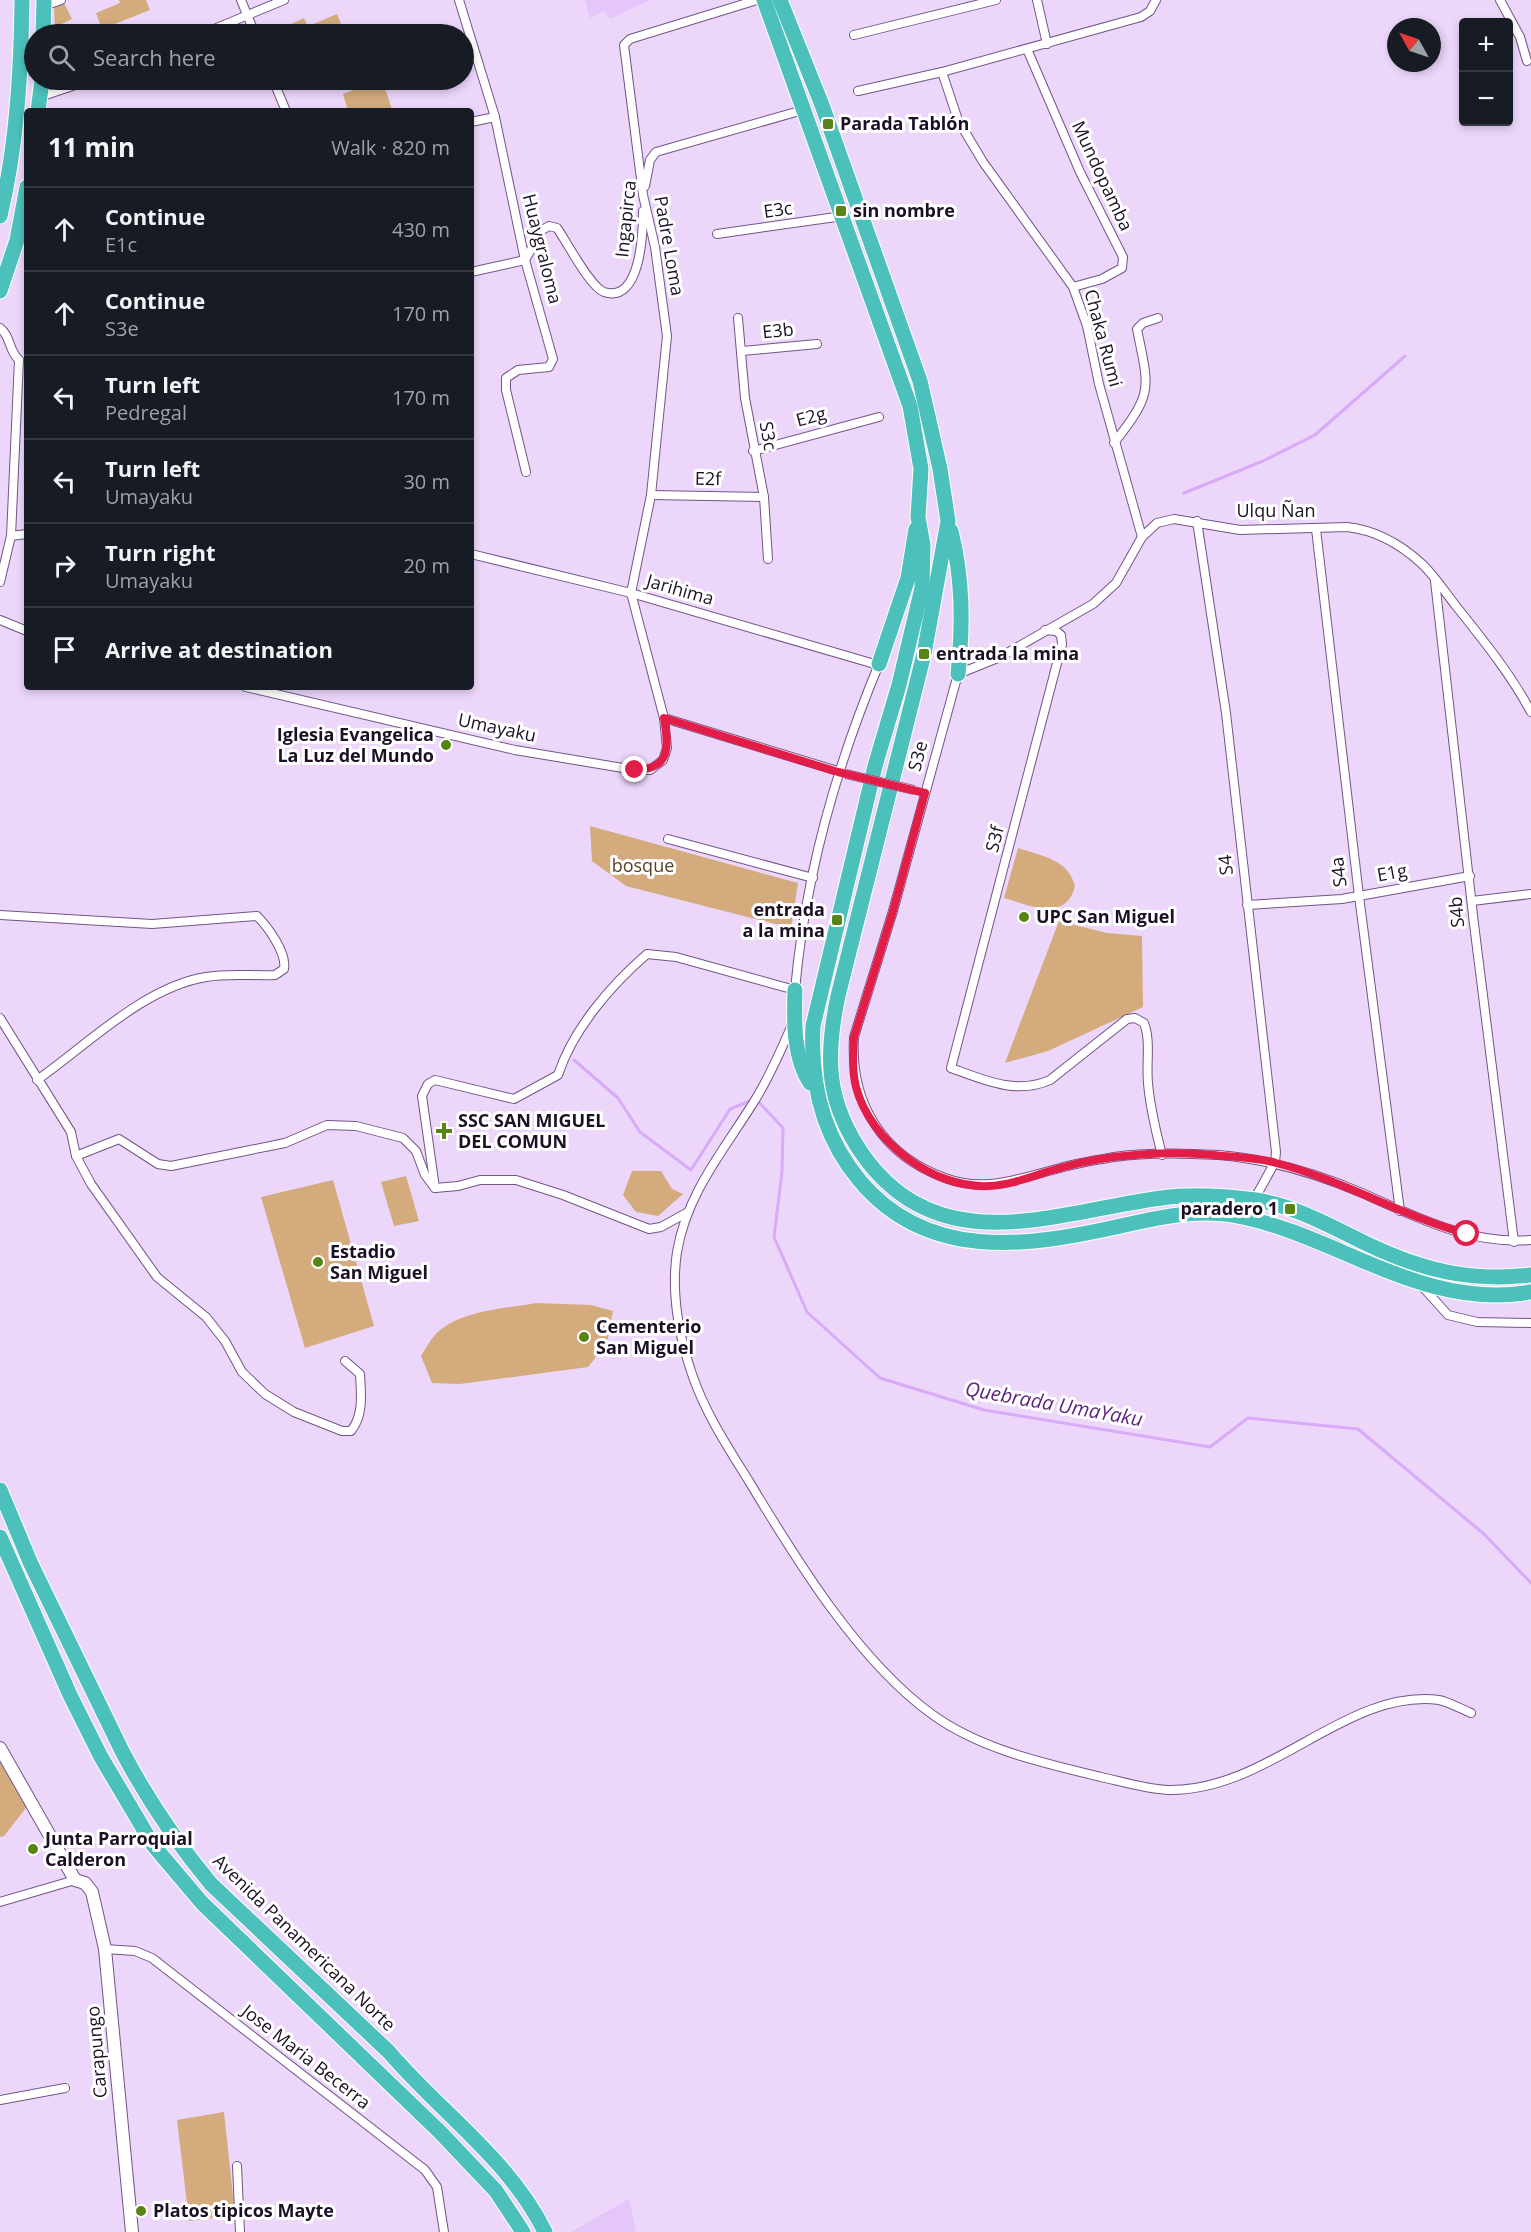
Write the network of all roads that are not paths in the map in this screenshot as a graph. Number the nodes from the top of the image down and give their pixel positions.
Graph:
1 (22, 0) edge
2 (61, 0) edge
3 (241, 0) edge
4 (284, 0) edge
5 (459, 0) edge
6 (757, 0) edge
7 (764, 0) edge
8 (780, 0) edge
9 (996, 0) edge
10 (1037, 0) edge
11 (1156, 0) edge
12 (1500, 0) edge
13 (44, 3) edge
14 (247, 16) junction
15 (43, 24) edge
16 (227, 24) edge
17 (251, 24) edge
18 (466, 24) edge
19 (854, 35) dead end
20 (1047, 44) junction
21 (474, 49) edge
22 (1027, 49) junction
23 (1527, 61) dead end
24 (942, 72) junction
25 (69, 90) edge
26 (277, 90) edge
27 (858, 91) dead end
28 (39, 104) edge
29 (285, 108) edge
30 (803, 110) junction
31 (495, 117) junction
32 (474, 121) edge
33 (643, 195) junction
34 (24, 215) edge
35 (0, 216) edge
36 (843, 216) junction
37 (717, 234) dead end
38 (525, 260) junction
39 (474, 271) edge
40 (1073, 287) junction
41 (0, 291) edge
42 (738, 318) dead end
43 (1158, 318) dead end
44 (0, 328) edge
45 (817, 344) dead end
46 (742, 351) junction
47 (23, 359) edge
48 (879, 417) dead end
49 (1114, 442) junction
50 (753, 451) junction
51 (526, 472) dead end
52 (651, 495) junction
53 (764, 497) junction
54 (918, 517) junction
55 (948, 521) junction
56 (1197, 521) junction
57 (1316, 529) junction
58 (24, 534) edge
59 (11, 536) junction
60 (1142, 537) junction
61 (474, 555) edge
62 (768, 560) dead end
63 (1435, 580) junction
64 (0, 582) edge
65 (631, 593) junction
66 (0, 620) edge
67 (24, 630) edge
68 (1045, 630) junction
69 (878, 664) junction
70 (958, 674) junction
71 (268, 690) edge
72 (1531, 712) edge
73 (664, 718) junction
74 (842, 773) junction
75 (925, 793) junction
76 (668, 839) dead end
77 (1470, 876) junction
78 (813, 878) junction
79 (1531, 894) edge
80 (1359, 896) junction
81 (1472, 901) junction
82 (1247, 904) junction
83 (0, 915) edge
84 (795, 990) junction
85 (0, 1018) edge
86 (794, 1019) junction
87 (37, 1080) junction
88 (817, 1094) junction
89 (1162, 1155) junction
90 (76, 1156) junction
91 (1275, 1162) junction
92 (435, 1188) junction
93 (1254, 1200) junction
94 (1400, 1211) junction
95 (688, 1212) junction
96 (1531, 1240) edge
97 (1514, 1242) junction
98 (1531, 1275) edge
99 (1417, 1281) junction
100 (1531, 1292) edge
101 (1531, 1323) edge
102 (345, 1362) dead end
103 (0, 1490) edge
104 (0, 1537) edge
105 (1471, 1713) dead end
106 (0, 1748) edge
107 (75, 1880) junction
108 (0, 1902) edge
109 (105, 1949) junction
110 (65, 2088) dead end
111 (0, 2100) edge
112 (237, 2166) dead end
113 (132, 2232) edge
114 (240, 2232) edge
115 (444, 2232) edge
116 (524, 2232) edge
117 (545, 2232) edge

1 - 35 highway
2 - 13 street
3 - 14 street
4 - 14 street
5 - 18 street, Huaygraloma
6 - 33 street, Padre Loma
7 - 30 highway
8 - 55 highway
9 - 19 street
10 - 20 street
11 - 20 street
12 - 23 street
13 - 15 highway
14 - 16 street
14 - 17 street
20 - 22 street
21 - 31 street, Huaygraloma
22 - 24 street
22 - 40 street, Mundopamba
24 - 27 street
24 - 40 street, Chaka Rumi
25 - 28 street
26 - 29 street
30 - 33 street, Ingapirca
30 - 36 highway
31 - 32 street
31 - 38 street, Huaygraloma
33 - 38 street, Ingapirca
33 - 52 street, Padre Loma
34 - 41 highway
36 - 37 street, E3c
36 - 54 highway
38 - 39 street
38 - 51 street, Huaygraloma
40 - 49 street, Chaka Rumi
42 - 46 street, S3c
43 - 49 street
44 - 47 street
45 - 46 street, E3b
46 - 50 street, S3c
47 - 59 street
48 - 50 street, E2g
49 - 60 street, Chaka Rumi
50 - 53 street, S3c
52 - 53 street, E2f
52 - 65 street, Padre Loma
53 - 62 street, S3c
54 - 69 highway
54 - 88 highway
55 - 70 highway
55 - 93 highway
56 - 57 street, Ulqu Ñan
56 - 60 street, Ulqu Ñan
56 - 82 street, S4
57 - 63 street, Ulqu Ñan
57 - 80 street, S4a
58 - 59 street
59 - 64 street
60 - 68 street, Ulqu Ñan
61 - 65 street, Jarihima
63 - 72 street, Ulqu Ñan
63 - 77 street, S4b
65 - 69 street, Jarihima
65 - 73 street
66 - 67 street
68 - 70 street, Ulqu Ñan
68 - 89 street, S3f
69 - 74 street
70 - 75 street, S3e
71 - 73 street, Umayaku
73 - 74 street
74 - 75 street, bridge
74 - 78 street
75 - 89 street, S3e
76 - 78 street
77 - 80 street, E1g
77 - 81 street, S4b
78 - 84 street
79 - 81 street
80 - 82 street, E1g
80 - 94 street, S4a
81 - 97 street, S4b
82 - 91 street, S4
83 - 87 street
84 - 86 highway
84 - 92 street
85 - 87 street
86 - 88 highway
86 - 95 street
87 - 90 street
88 - 99 highway
89 - 91 street, S3e
90 - 92 street
90 - 102 street
91 - 93 street
91 - 94 street, S3e
92 - 95 street
93 - 98 highway
94 - 97 street, S3e
95 - 105 street
96 - 97 street, S3e
99 - 100 highway
99 - 101 street
103 - 117 highway, Avenida Panamericana Norte
104 - 116 highway
106 - 107 street, Carapungo
107 - 108 street
107 - 109 street, Carapungo
109 - 113 street, Carapungo
109 - 115 street, Jose Maria Becerra
110 - 111 street
112 - 114 street

